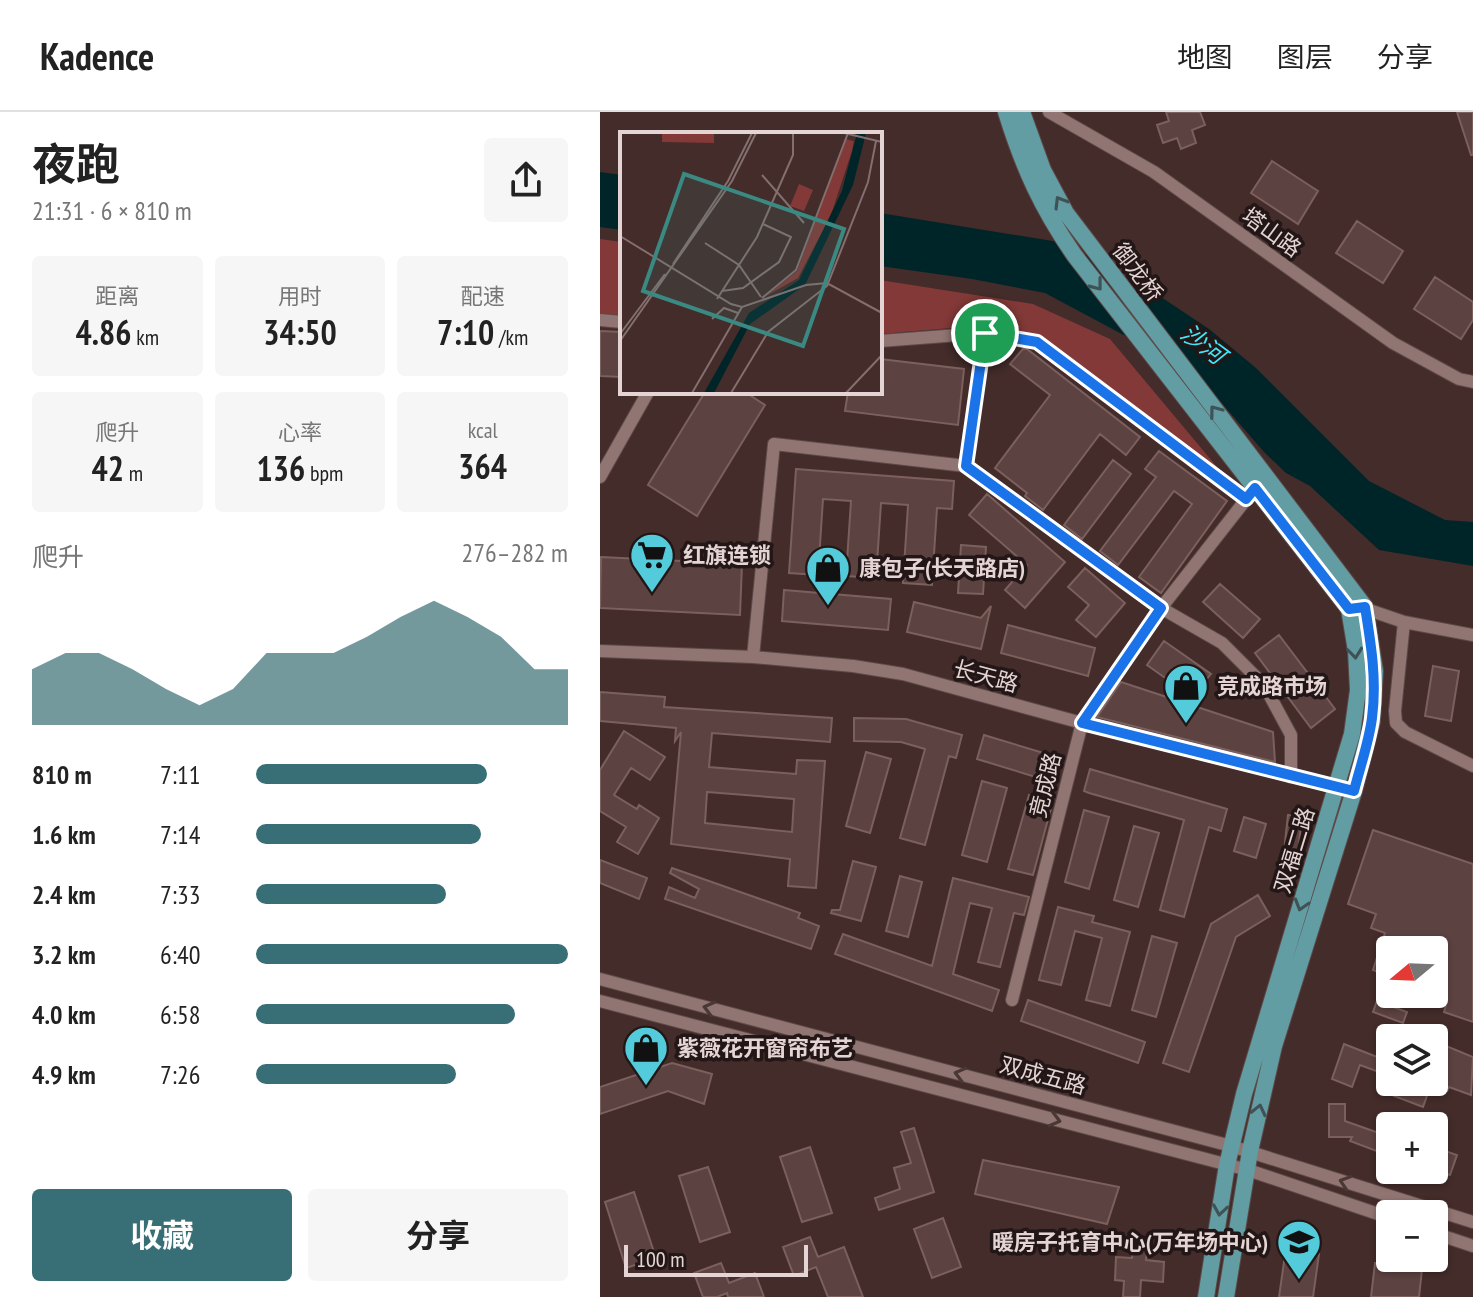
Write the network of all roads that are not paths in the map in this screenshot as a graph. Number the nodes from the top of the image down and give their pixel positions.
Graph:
1 (1006, 112) edge
2 (1022, 112) edge
3 (1049, 112) edge
4 (1034, 171) junction
5 (600, 320) edge
6 (620, 322) edge
7 (985, 333) junction
8 (882, 341) edge
9 (1473, 382) edge
10 (647, 394) edge
11 (1225, 450) joint
12 (966, 466) junction
13 (600, 477) edge
14 (1254, 487) junction
15 (1161, 608) junction
16 (1357, 608) junction
17 (1404, 622) junction
18 (1473, 635) edge
19 (600, 651) edge
20 (753, 657) junction
21 (1082, 723) junction
22 (1473, 766) edge
23 (1291, 777) junction
24 (1336, 787) junction
25 (1354, 791) junction
26 (600, 979) edge
27 (1012, 1000) dead end
28 (600, 1001) edge
29 (1231, 1146) junction
30 (1250, 1151) junction
31 (1227, 1165) junction
32 (1248, 1170) junction
33 (1376, 1213) edge
34 (1473, 1222) edge
35 (1448, 1238) edge
36 (1473, 1246) edge
37 (1206, 1297) edge
38 (1226, 1297) edge

1 - 4 main road
2 - 4 main road
3 - 9 street, 塔山路
4 -> 11 main road, 御龙桥
14 -> 4 main road, 御龙桥
5 - 6 street
7 - 8 street
7 - 12 street
7 - 14 street
10 - 13 street
11 - 14 main road, 双福二路
12 - 15 street
12 - 20 street
14 - 15 street, 竞成路
14 - 16 main road, 双福二路
15 - 21 street, 竞成路
15 - 23 street
16 - 17 street
16 -> 24 main road, 双福二路
16 - 25 main road, 双福二路
17 - 18 street
17 - 22 street
19 - 20 street, 长天路
20 - 21 street, 长天路
21 - 23 street, 长天路
21 - 27 street, 竞成路
23 - 24 street, 长天路
24 - 25 street, 长天路
24 -> 29 main road, 双福二路
30 -> 25 main road, 双福二路
29 -> 26 street, 双成五路
28 -> 31 street, 双成五路
29 - 30 street, 双成五路
29 - 31 main road, 双福二路
30 - 32 main road, 双福二路
34 -> 30 street, 双成五路
31 - 32 street, 双成五路
31 -> 37 main road, 双福二路
32 - 33 street, 双成五路
32 - 38 main road, 双福二路
35 - 36 street

